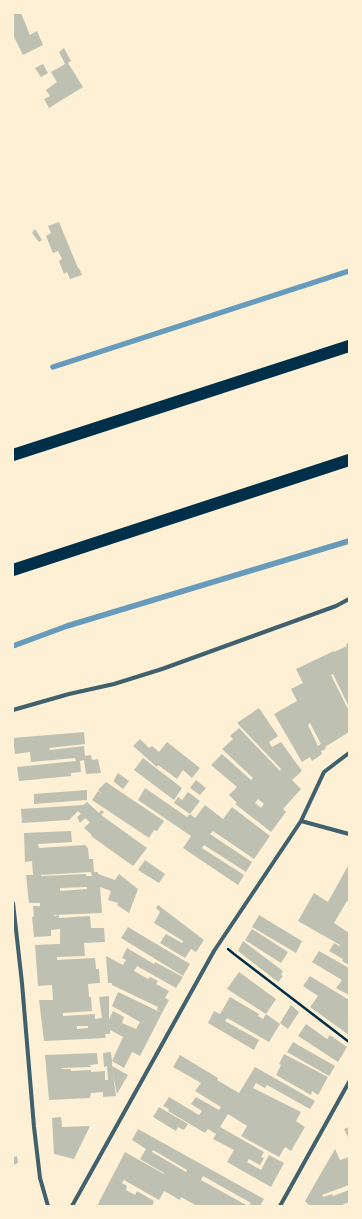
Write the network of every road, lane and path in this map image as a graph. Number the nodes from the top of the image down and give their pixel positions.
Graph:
1 (349, 346) edge
2 (13, 456) edge
3 (349, 460) edge
4 (13, 570) edge
5 (349, 599) edge
6 (13, 710) edge
7 (349, 753) edge
8 (301, 821) junction
9 (349, 834) edge
10 (13, 903) edge
11 (221, 941) junction
12 (349, 1042) edge
13 (349, 1082) edge
14 (48, 1206) edge
15 (72, 1206) edge
16 (280, 1206) edge

1 - 2 highway
3 - 4 highway
5 - 6 street
7 - 8 street
8 - 9 street
8 - 11 street
10 - 14 street
11 - 12 path
11 - 15 street
13 - 16 street

